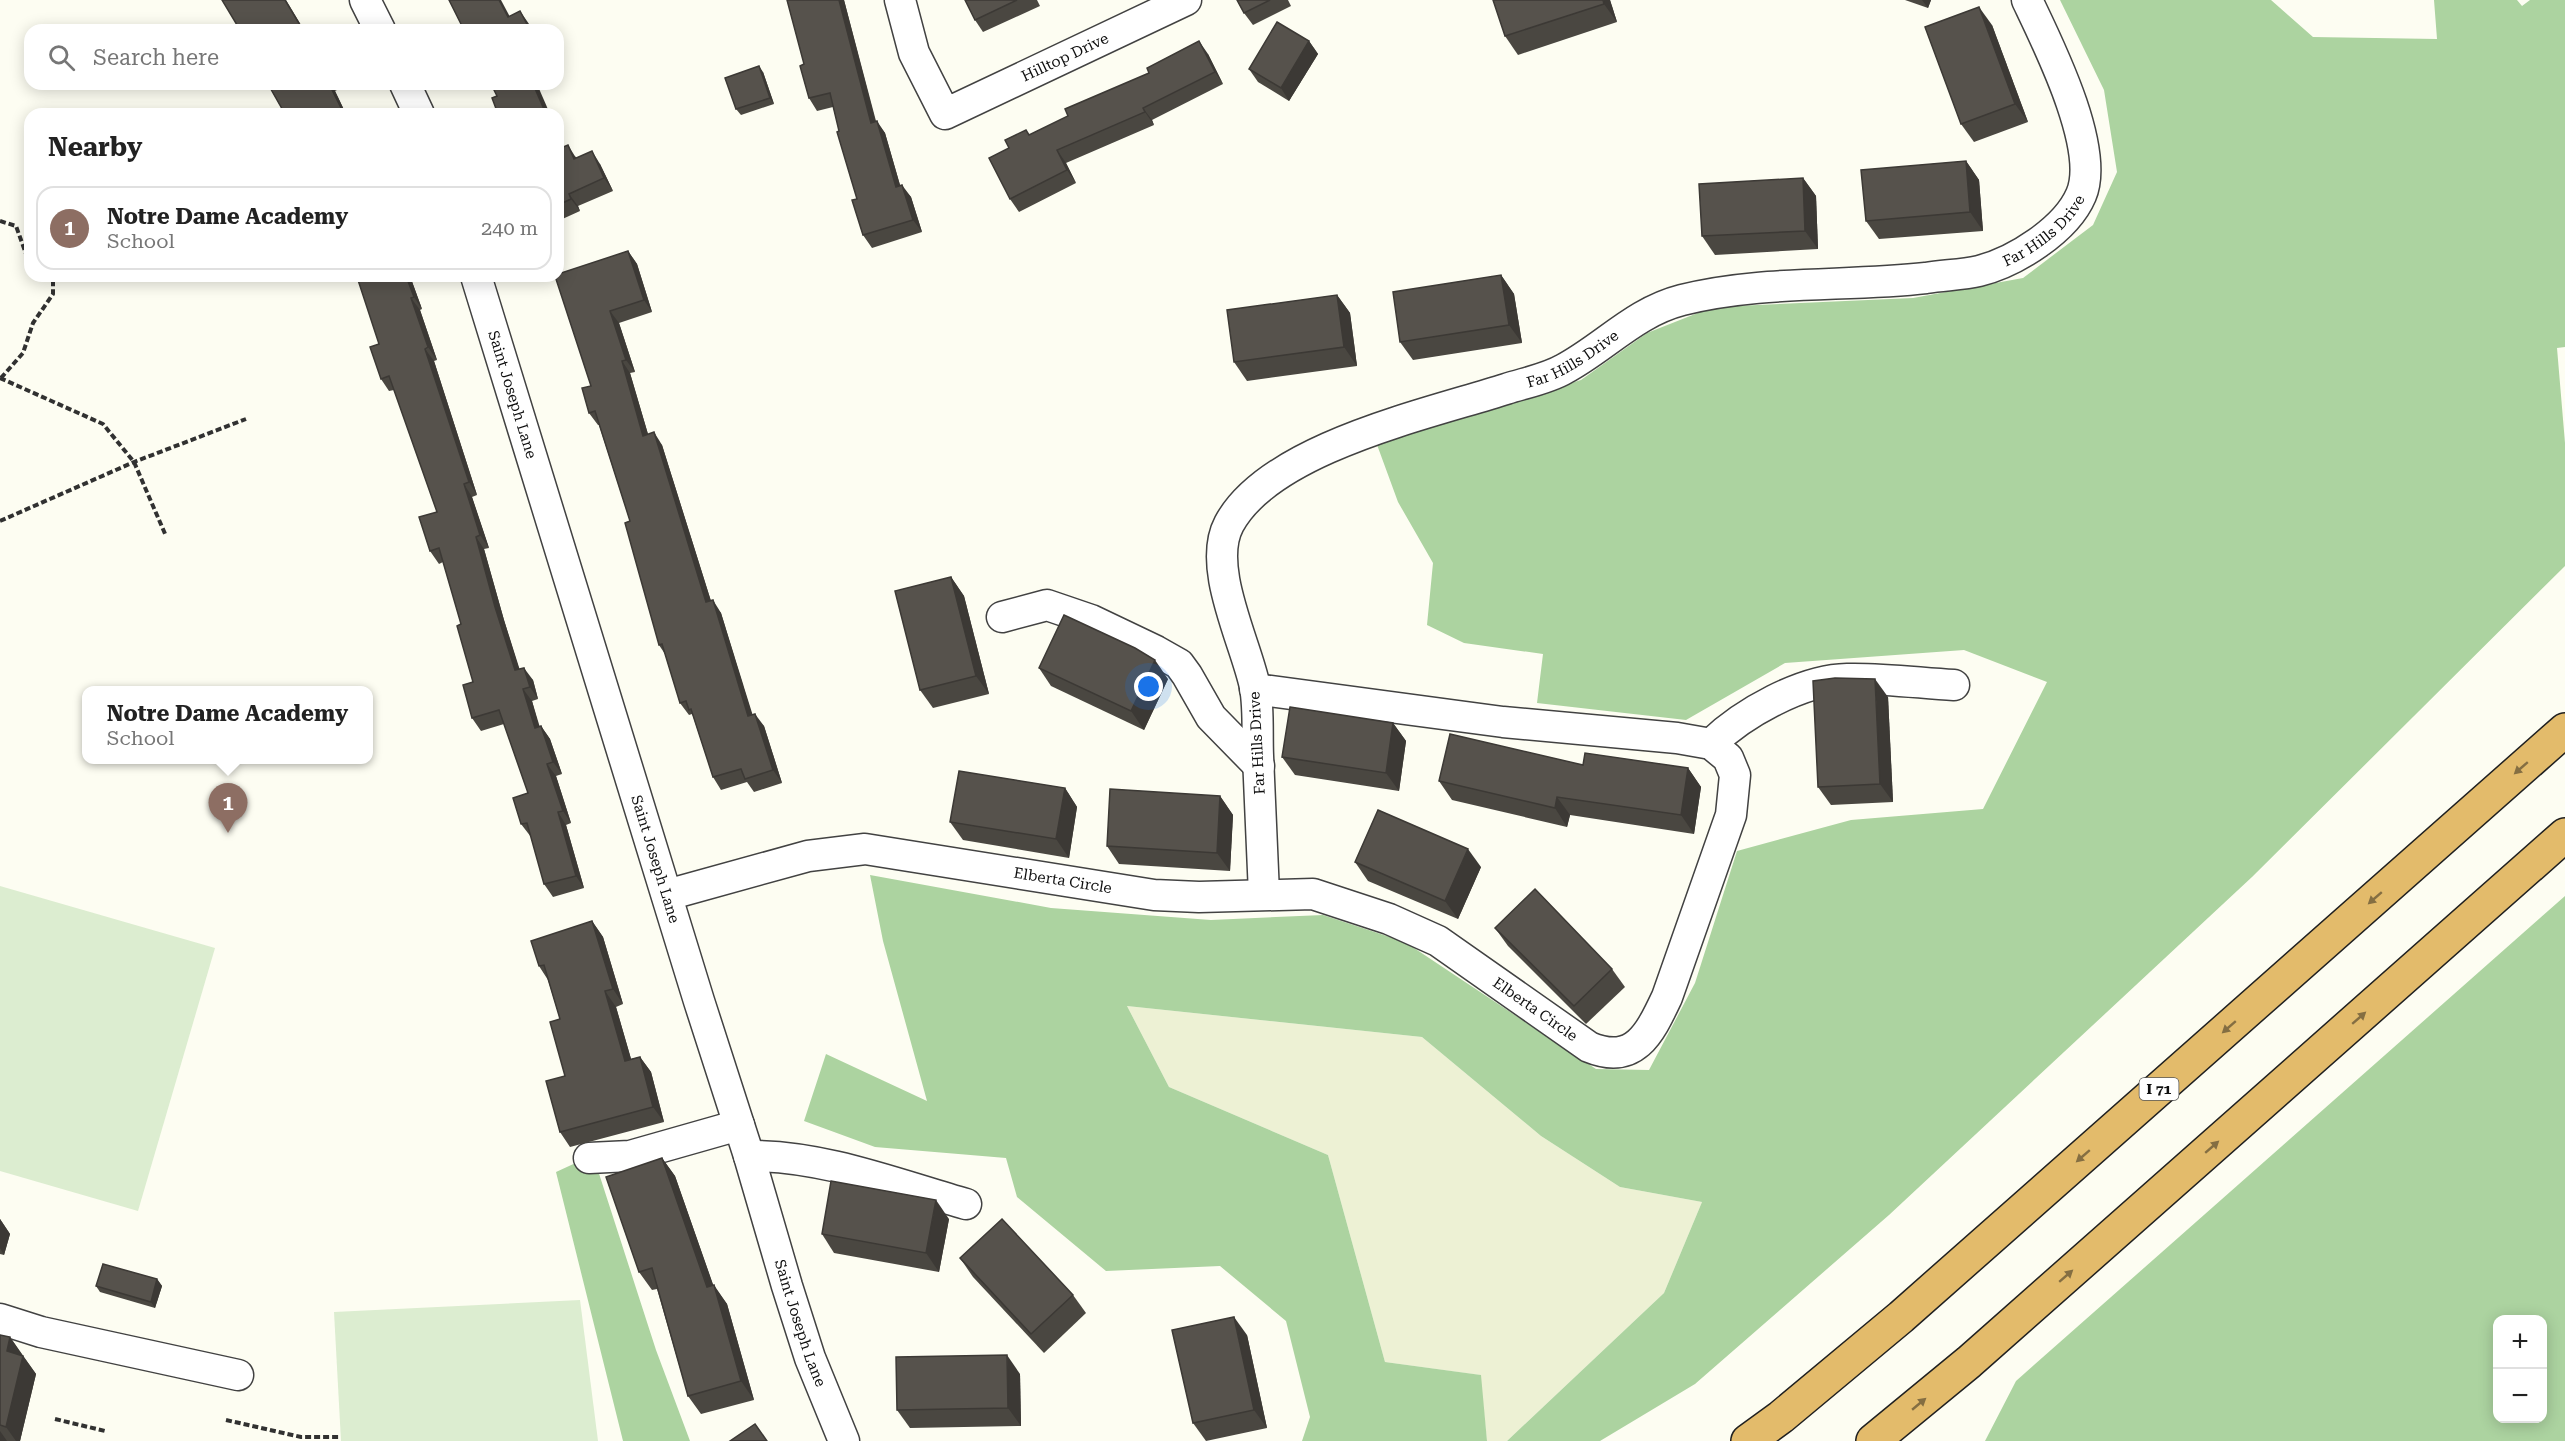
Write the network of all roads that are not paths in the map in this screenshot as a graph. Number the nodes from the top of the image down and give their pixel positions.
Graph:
1 (365, 0) edge
2 (900, 0) edge
3 (1186, 0) edge
4 (2028, 0) edge
5 (377, 24) edge
6 (408, 90) edge
7 (416, 108) edge
8 (478, 282) edge
9 (1002, 617) dead end
10 (1954, 685) dead end
11 (1255, 689) junction
12 (2565, 730) edge
13 (1711, 744) junction
14 (1258, 766) junction
15 (2565, 835) edge
16 (1264, 894) junction
17 (667, 895) junction
18 (739, 1125) junction
19 (749, 1156) junction
20 (589, 1158) dead end
21 (966, 1204) dead end
22 (0, 1319) edge
23 (238, 1375) dead end
24 (843, 1441) edge
25 (1748, 1441) edge
26 (1874, 1441) edge

1 - 5 street
2 - 3 street, Hilltop Drive
4 - 11 street, Far Hills Drive
6 - 7 street
8 - 17 street, Saint Joseph Lane
9 - 14 street
10 - 13 street
11 - 13 street
11 - 14 street, Far Hills Drive
12 -> 25 highway, I 71
13 - 16 street, Elberta Circle
14 - 16 street, Far Hills Drive
26 -> 15 highway
16 - 17 street, Elberta Circle
17 - 18 street, Saint Joseph Lane
18 - 19 street, Saint Joseph Lane
18 - 20 street
19 - 21 street
19 - 24 street, Saint Joseph Lane
22 - 23 street

